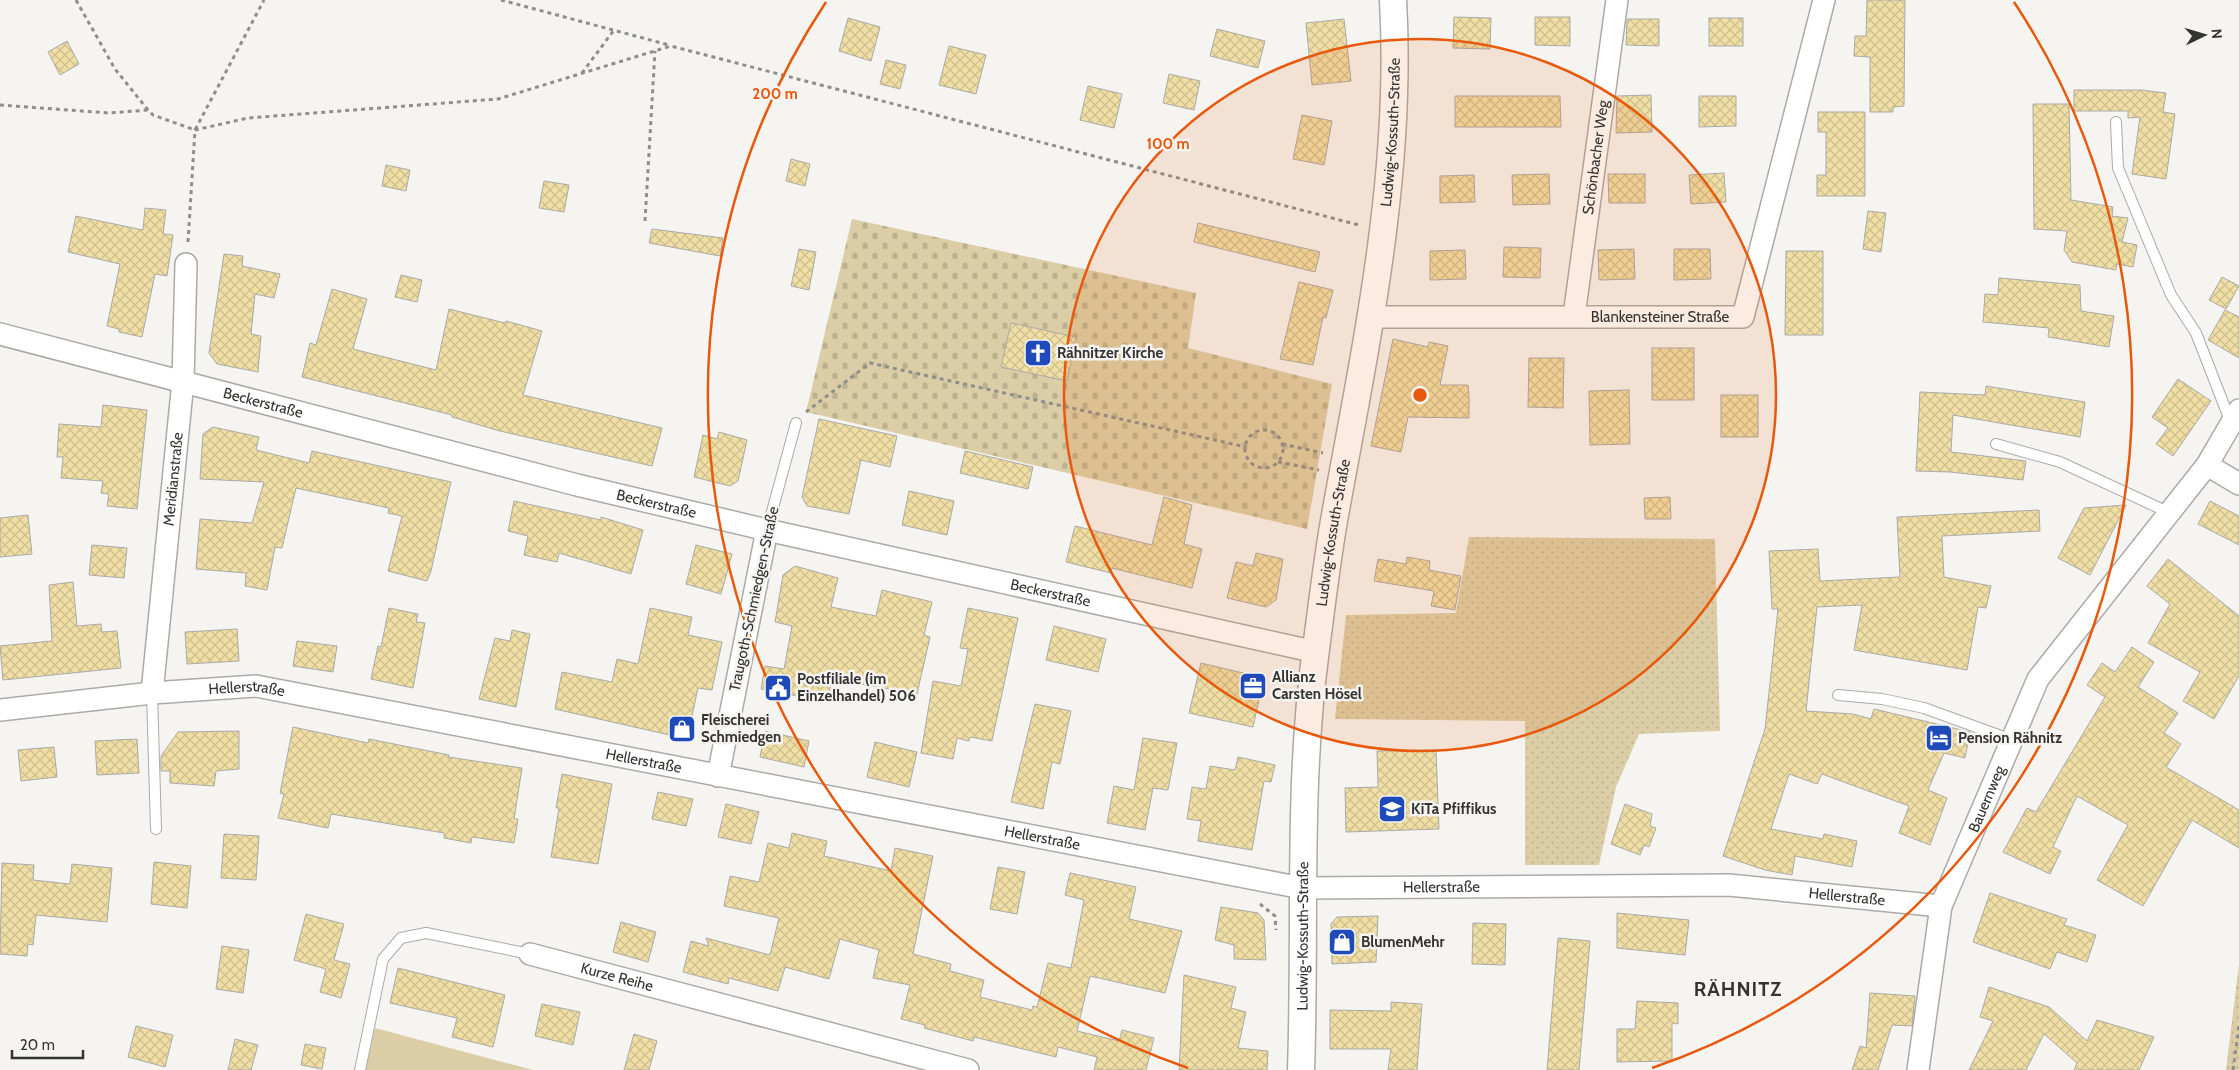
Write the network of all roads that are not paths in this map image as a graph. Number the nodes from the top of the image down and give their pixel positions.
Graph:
1 (1393, 0) edge
2 (1616, 0) edge
3 (1824, 0) edge
4 (2116, 122) dead end
5 (186, 264) road end
6 (1574, 316) junction
7 (1371, 317) junction
8 (0, 334) edge
9 (183, 381) junction
10 (2235, 417) edge
11 (796, 423) road end
12 (1996, 444) dead end
13 (2207, 466) junction
14 (2239, 484) edge
15 (2170, 513) junction
16 (767, 530) junction
17 (1316, 652) junction
18 (152, 693) junction
19 (1838, 695) dead end
20 (0, 710) edge
21 (2012, 740) junction
22 (718, 776) junction
23 (156, 830) dead end
24 (1302, 888) junction
25 (1941, 906) junction
26 (530, 954) joint
27 (360, 1070) edge
28 (968, 1070) edge
29 (1301, 1070) edge
30 (1918, 1070) edge

1 - 7 street, Ludwig-Kossuth-Straße
2 - 6 street, Schönbacher Weg
3 - 6 street, Blankensteiner Straße
4 - 10 lane
5 - 9 street, Meridianstraße
6 - 7 street, Blankensteiner Straße
7 - 17 street, Ludwig-Kossuth-Straße
8 - 9 street, Beckerstraße
9 - 16 street, Beckerstraße
9 - 18 street, Meridianstraße
10 - 13 street, Bauernweg
11 - 16 lane, Traugoth-Schmiedgen-Straße
12 - 15 lane
13 - 14 street
13 - 15 street, Bauernweg
15 - 21 street, Bauernweg
16 - 17 street, Beckerstraße
16 - 22 street, Traugoth-Schmiedgen-Straße
17 - 24 street, Ludwig-Kossuth-Straße
18 - 20 street, Hellerstraße
18 - 22 street, Hellerstraße
18 - 23 lane
19 - 21 lane
21 - 25 street, Bauernweg
22 - 24 street, Hellerstraße
24 - 25 street, Hellerstraße
24 - 29 street, Ludwig-Kossuth-Straße
25 - 30 street, Bauernweg
26 - 27 lane, Kurze Reihe
26 - 28 street, Kurze Reihe

